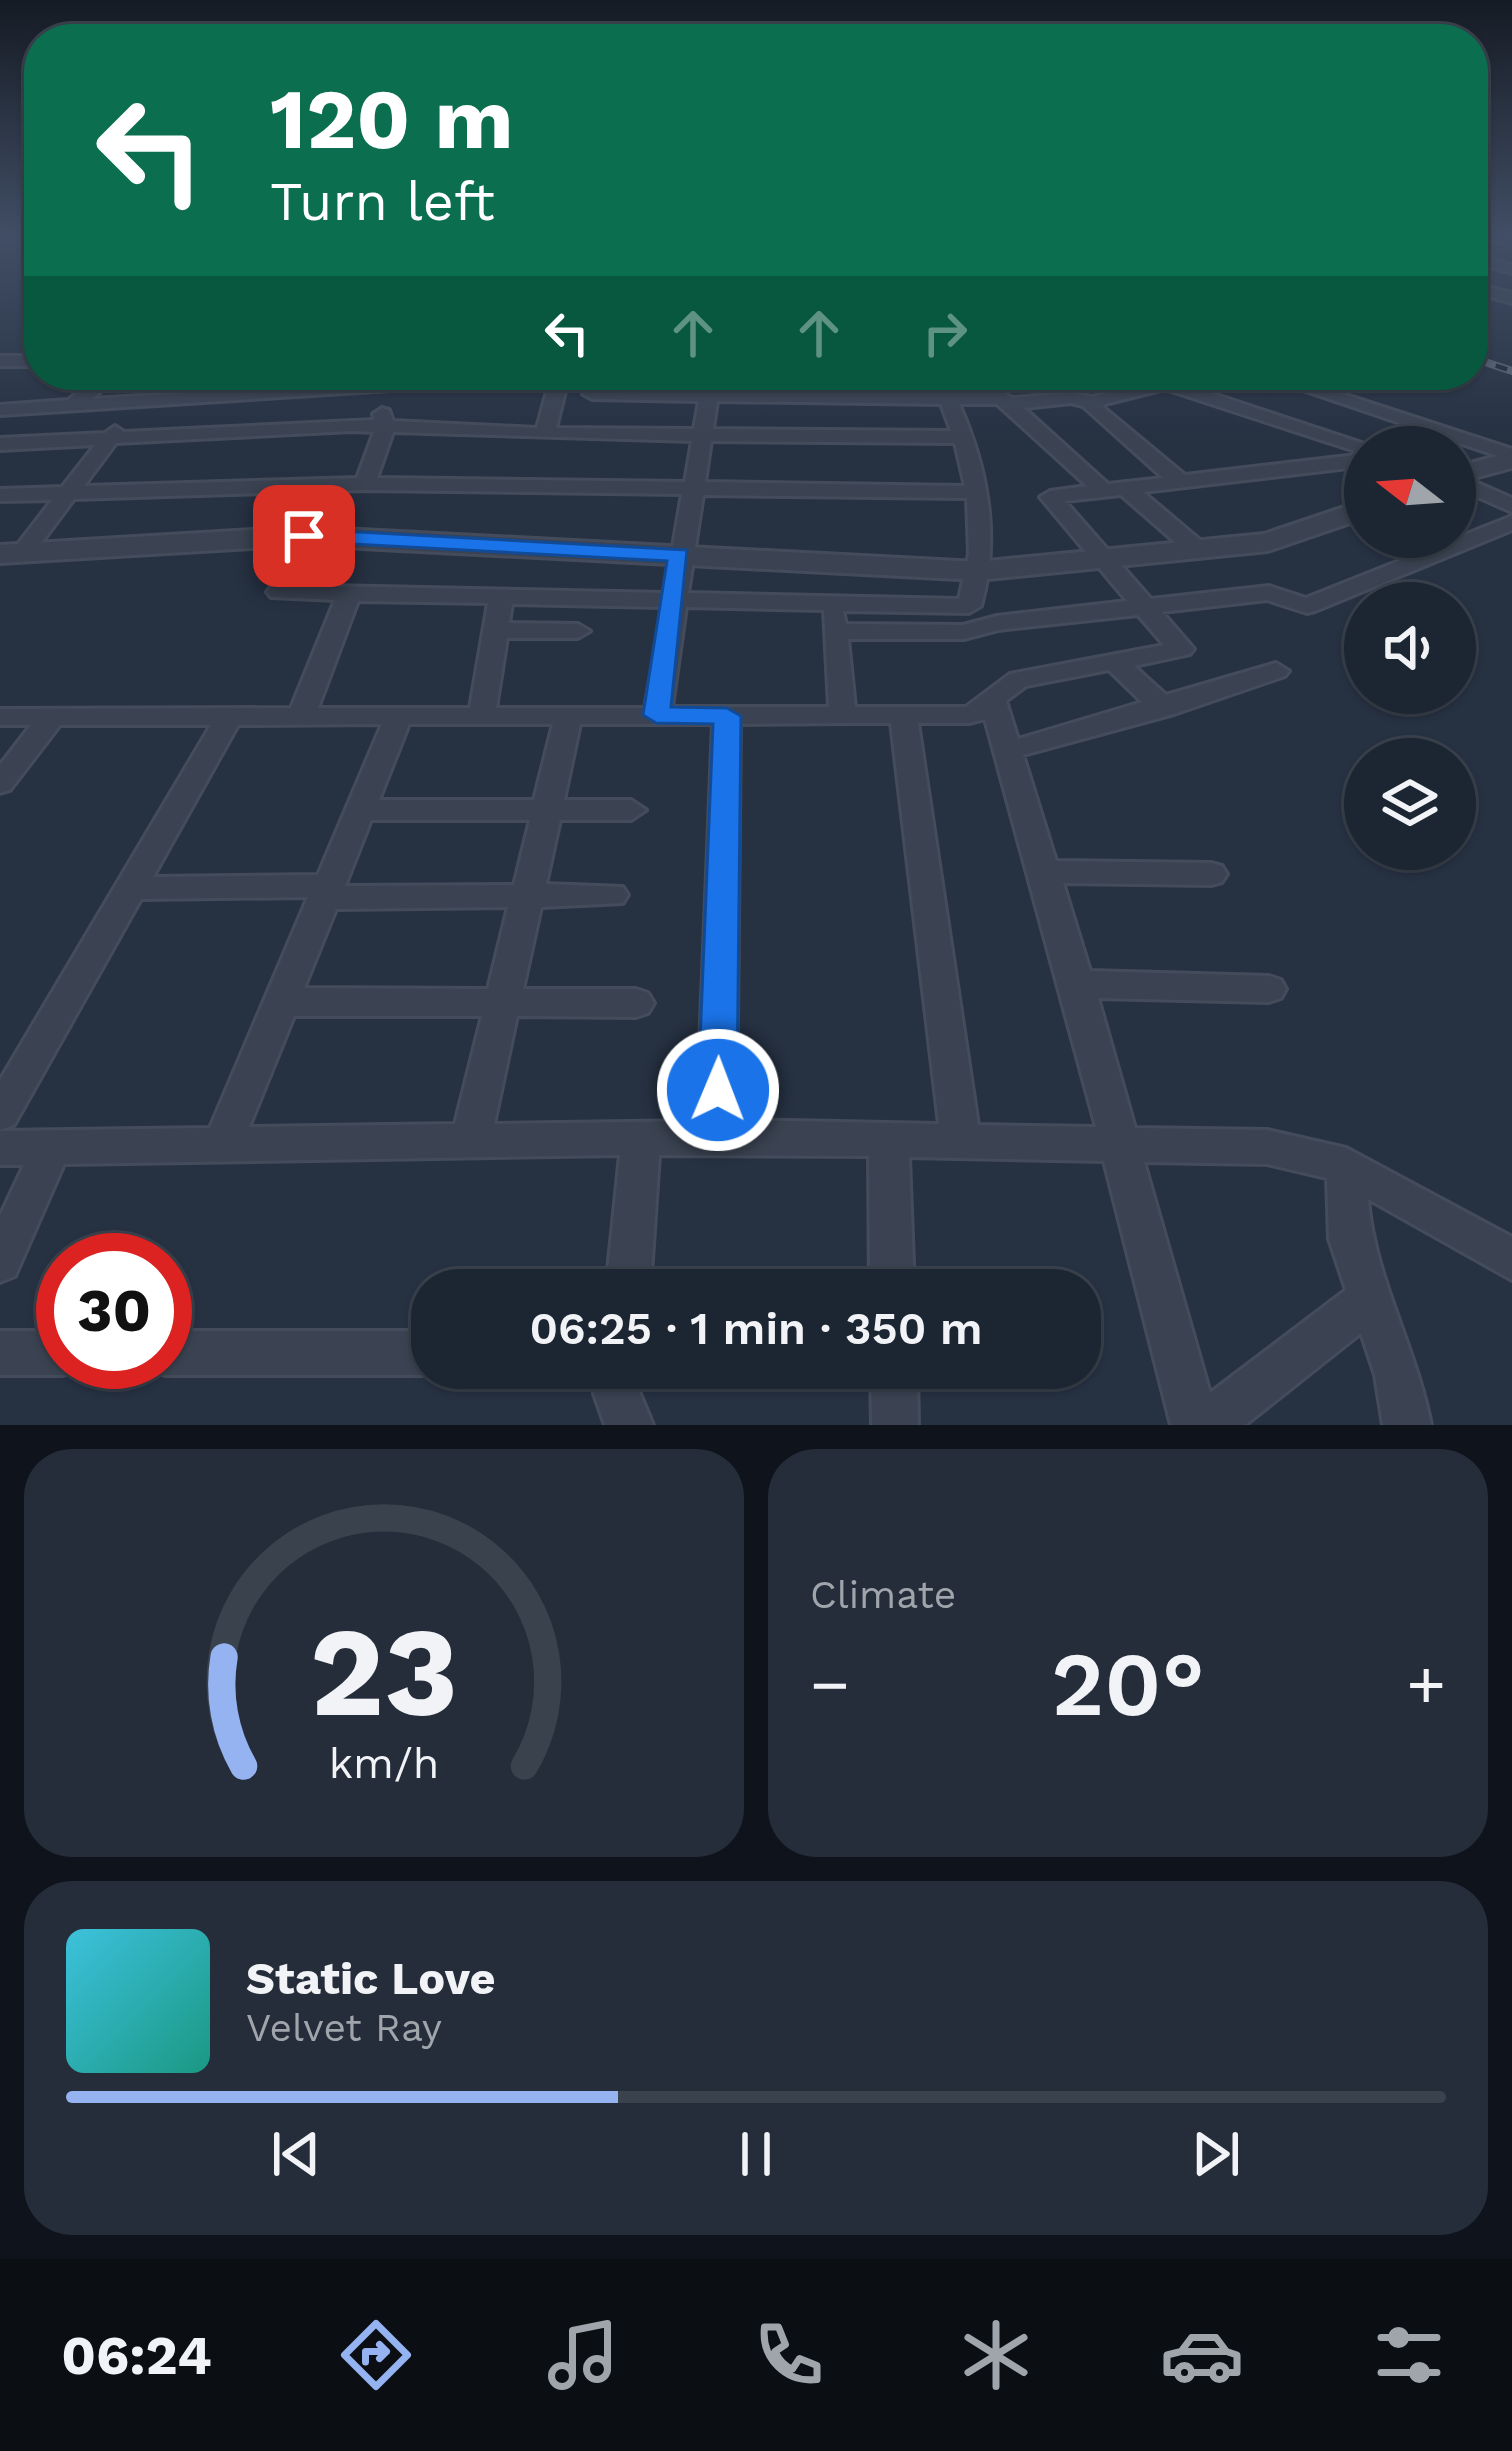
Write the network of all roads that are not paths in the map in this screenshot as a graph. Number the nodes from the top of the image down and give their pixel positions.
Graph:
1 (92, 390) edge
2 (268, 390) edge
3 (347, 390) edge
4 (380, 390) edge
5 (400, 390) edge
6 (485, 390) edge
7 (556, 390) edge
8 (645, 390) edge
9 (710, 390) edge
10 (809, 390) edge
11 (987, 390) edge
12 (1145, 390) edge
13 (1186, 390) edge
14 (1312, 390) edge
15 (592, 394) dead end
16 (263, 395) junction
17 (459, 396) junction
18 (947, 397) junction
19 (1005, 402) junction
20 (138, 403) junction
21 (1094, 403) junction
22 (509, 405) dead end
23 (72, 406) junction
24 (0, 410) edge
25 (385, 428) junction
26 (438, 431) junction
27 (497, 433) junction
28 (545, 434) junction
29 (699, 435) junction
30 (966, 437) junction
31 (111, 438) junction
32 (1344, 441) edge
33 (0, 444) edge
34 (1512, 458) edge
35 (1344, 463) edge
36 (1476, 470) edge
37 (1182, 483) junction
38 (364, 484) junction
39 (692, 487) junction
40 (1476, 488) edge
41 (1114, 489) junction
42 (69, 492) junction
43 (976, 492) junction
44 (0, 495) edge
45 (1512, 506) edge
46 (1344, 515) edge
47 (1512, 522) edge
48 (1199, 551) junction
49 (11, 553) edge
50 (679, 555) junction
51 (1103, 560) junction
52 (978, 571) junction
53 (279, 592) dead end
54 (349, 593) junction
55 (501, 596) junction
56 (673, 598) junction
57 (832, 603) junction
58 (1144, 605) junction
59 (496, 630) junction
60 (578, 631) dead end
61 (834, 631) junction
62 (1117, 664) junction
63 (1276, 671) dead end
64 (993, 701) junction
65 (1164, 708) junction
66 (569, 713) junction
67 (482, 714) junction
68 (656, 715) junction
69 (52, 716) junction
70 (399, 716) junction
71 (727, 716) junction
72 (0, 717) edge
73 (229, 717) junction
74 (301, 717) junction
75 (843, 718) junction
76 (904, 718) junction
77 (1008, 751) junction
78 (0, 784) edge
79 (547, 808) junction
80 (361, 810) junction
81 (631, 810) dead end
82 (1044, 872) junction
83 (1211, 874) dead end
84 (130, 888) junction
85 (326, 892) junction
86 (612, 895) dead end
87 (526, 896) junction
88 (1077, 984) junction
89 (1269, 989) dead end
90 (503, 1000) junction
91 (282, 1001) junction
92 (636, 1004) dead end
93 (0, 1114) edge
94 (716, 1137) junction
95 (641, 1138) junction
96 (889, 1139) junction
97 (471, 1141) junction
98 (962, 1141) junction
99 (223, 1144) junction
100 (52, 1147) junction
101 (1117, 1147) junction
102 (0, 1148) edge
103 (1346, 1165) junction
104 (1512, 1260) edge
105 (0, 1262) edge
106 (630, 1269) edge
107 (892, 1269) edge
108 (1372, 1297) junction
109 (0, 1353) edge
110 (36, 1353) edge
111 (192, 1353) edge
112 (411, 1353) edge
113 (617, 1389) edge
114 (891, 1389) edge
115 (886, 1424) edge
116 (629, 1425) edge
117 (1195, 1425) edge
118 (1208, 1425) edge
119 (1407, 1425) edge

1 - 23 street
2 - 16 street
3 - 16 street
4 - 25 street
5 - 17 street
6 - 17 street
7 - 28 street
8 - 15 street
9 - 29 street
10 - 18 street
11 - 19 street
12 - 21 street
13 - 32 street
14 - 34 street
16 - 20 street
17 - 26 street
18 - 19 street
18 - 30 street
19 - 21 street
19 - 41 street
20 - 23 street
20 - 31 street
21 - 37 street
22 - 27 street
23 - 24 street
25 - 26 street
25 - 31 street
25 - 38 street
26 - 27 street
27 - 28 street
28 - 29 street
29 - 30 street
29 - 39 street
30 - 43 street
31 - 33 street
31 - 42 street
34 - 36 street
35 - 37 street
37 - 41 street
38 - 39 street
38 - 42 street
39 - 43 street
39 - 50 street
40 - 45 street
41 - 48 street
41 - 51 street
42 - 44 street
42 - 49 street
43 - 52 street
46 - 48 street
47 - 58 street
48 - 51 street
49 - 50 street
50 - 52 street
50 - 56 street
51 - 52 street
51 - 58 street
52 - 57 street
53 - 54 street
54 - 55 street
54 - 74 street
55 - 56 street
55 - 59 street
56 - 57 street
56 - 68 street
57 - 61 street
58 - 61 street
58 - 62 street
59 - 60 street
59 - 67 street
61 - 75 street
62 - 64 street
62 - 65 street
63 - 65 street
64 - 76 street
64 - 77 street
65 - 77 street
66 - 67 street
66 - 68 street
66 - 79 street
67 - 70 street
68 - 71 street
69 - 72 street
69 - 73 street
69 - 78 street
70 - 74 street
70 - 80 street
71 - 75 street
71 - 94 street
73 - 74 street
73 - 84 street
75 - 76 street
76 - 98 street
77 - 82 street
79 - 80 street
79 - 81 street
79 - 87 street
80 - 85 street
82 - 83 street
82 - 88 street
84 - 85 street
84 - 93 street
85 - 87 street
85 - 91 street
86 - 87 street
87 - 90 street
88 - 89 street
88 - 101 street
90 - 91 street
90 - 92 street
90 - 97 street
91 - 99 street
94 - 95 street
94 - 96 street
95 - 97 street
95 - 106 street
96 - 98 street
96 - 107 street
97 - 99 street
98 - 101 street
99 - 100 street
100 - 102 street
100 - 105 street
101 - 103 street
101 - 117 street
103 - 104 street
103 - 108 street
108 - 118 street
108 - 119 street
109 - 110 street
111 - 112 street
113 - 116 street
114 - 115 street

